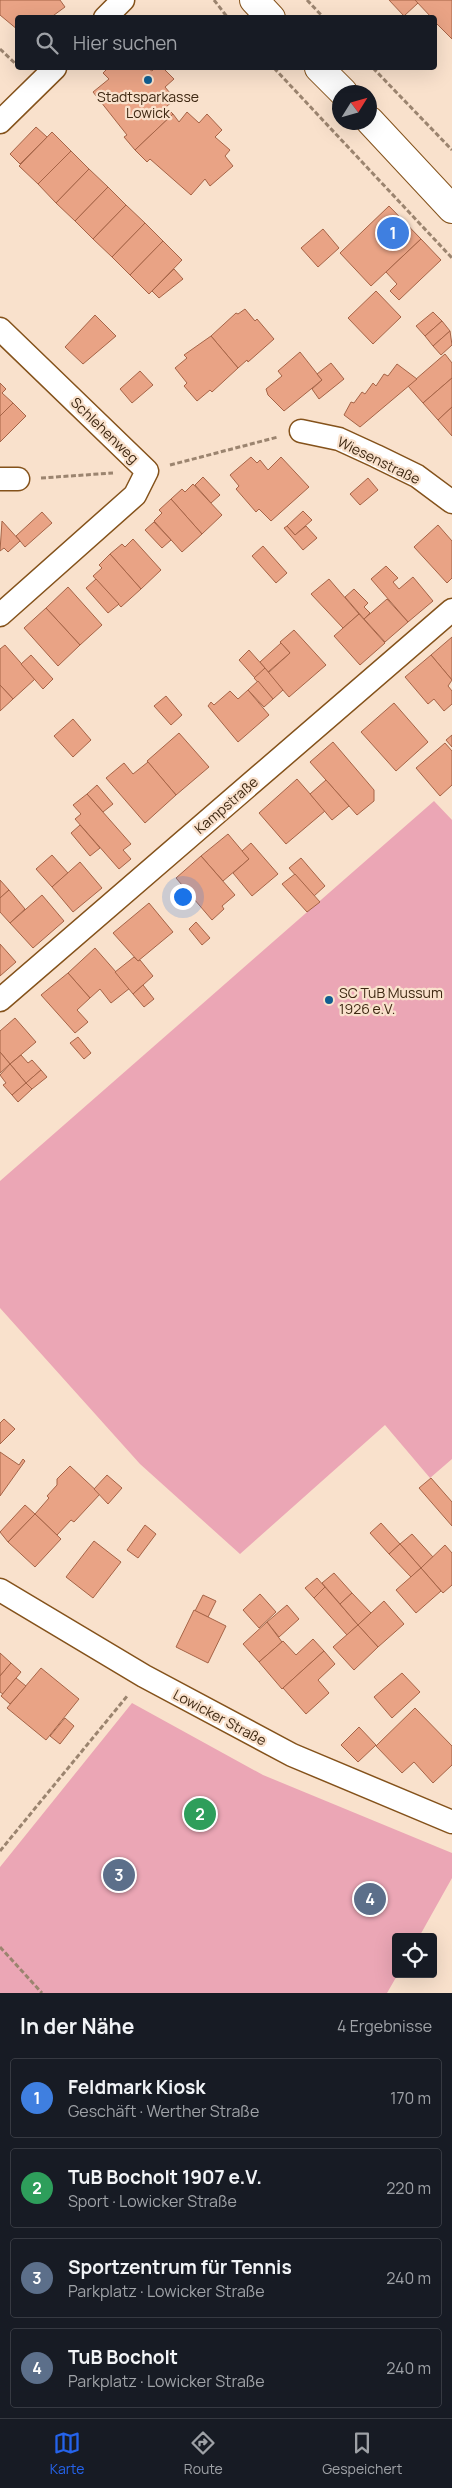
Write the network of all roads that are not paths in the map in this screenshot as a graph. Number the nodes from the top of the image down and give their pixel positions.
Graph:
1 (123, 0) edge
2 (254, 0) edge
3 (109, 15) edge
4 (268, 15) edge
5 (53, 70) edge
6 (321, 70) edge
7 (336, 85) edge
8 (0, 122) edge
9 (377, 129) edge
10 (452, 209) edge
11 (0, 329) edge
12 (301, 431) dead end
13 (452, 502) edge
14 (452, 610) edge
15 (0, 615) edge
16 (0, 1000) edge
17 (0, 1590) edge
18 (452, 1822) edge

1 - 3 street
2 - 4 main road
5 - 8 street
6 - 7 main road
9 - 10 main road
11 - 15 street, Schlehenweg
12 - 13 street, Wiesenstraße
14 - 16 street, Kampstraße
17 - 18 street, Lowicker Straße

